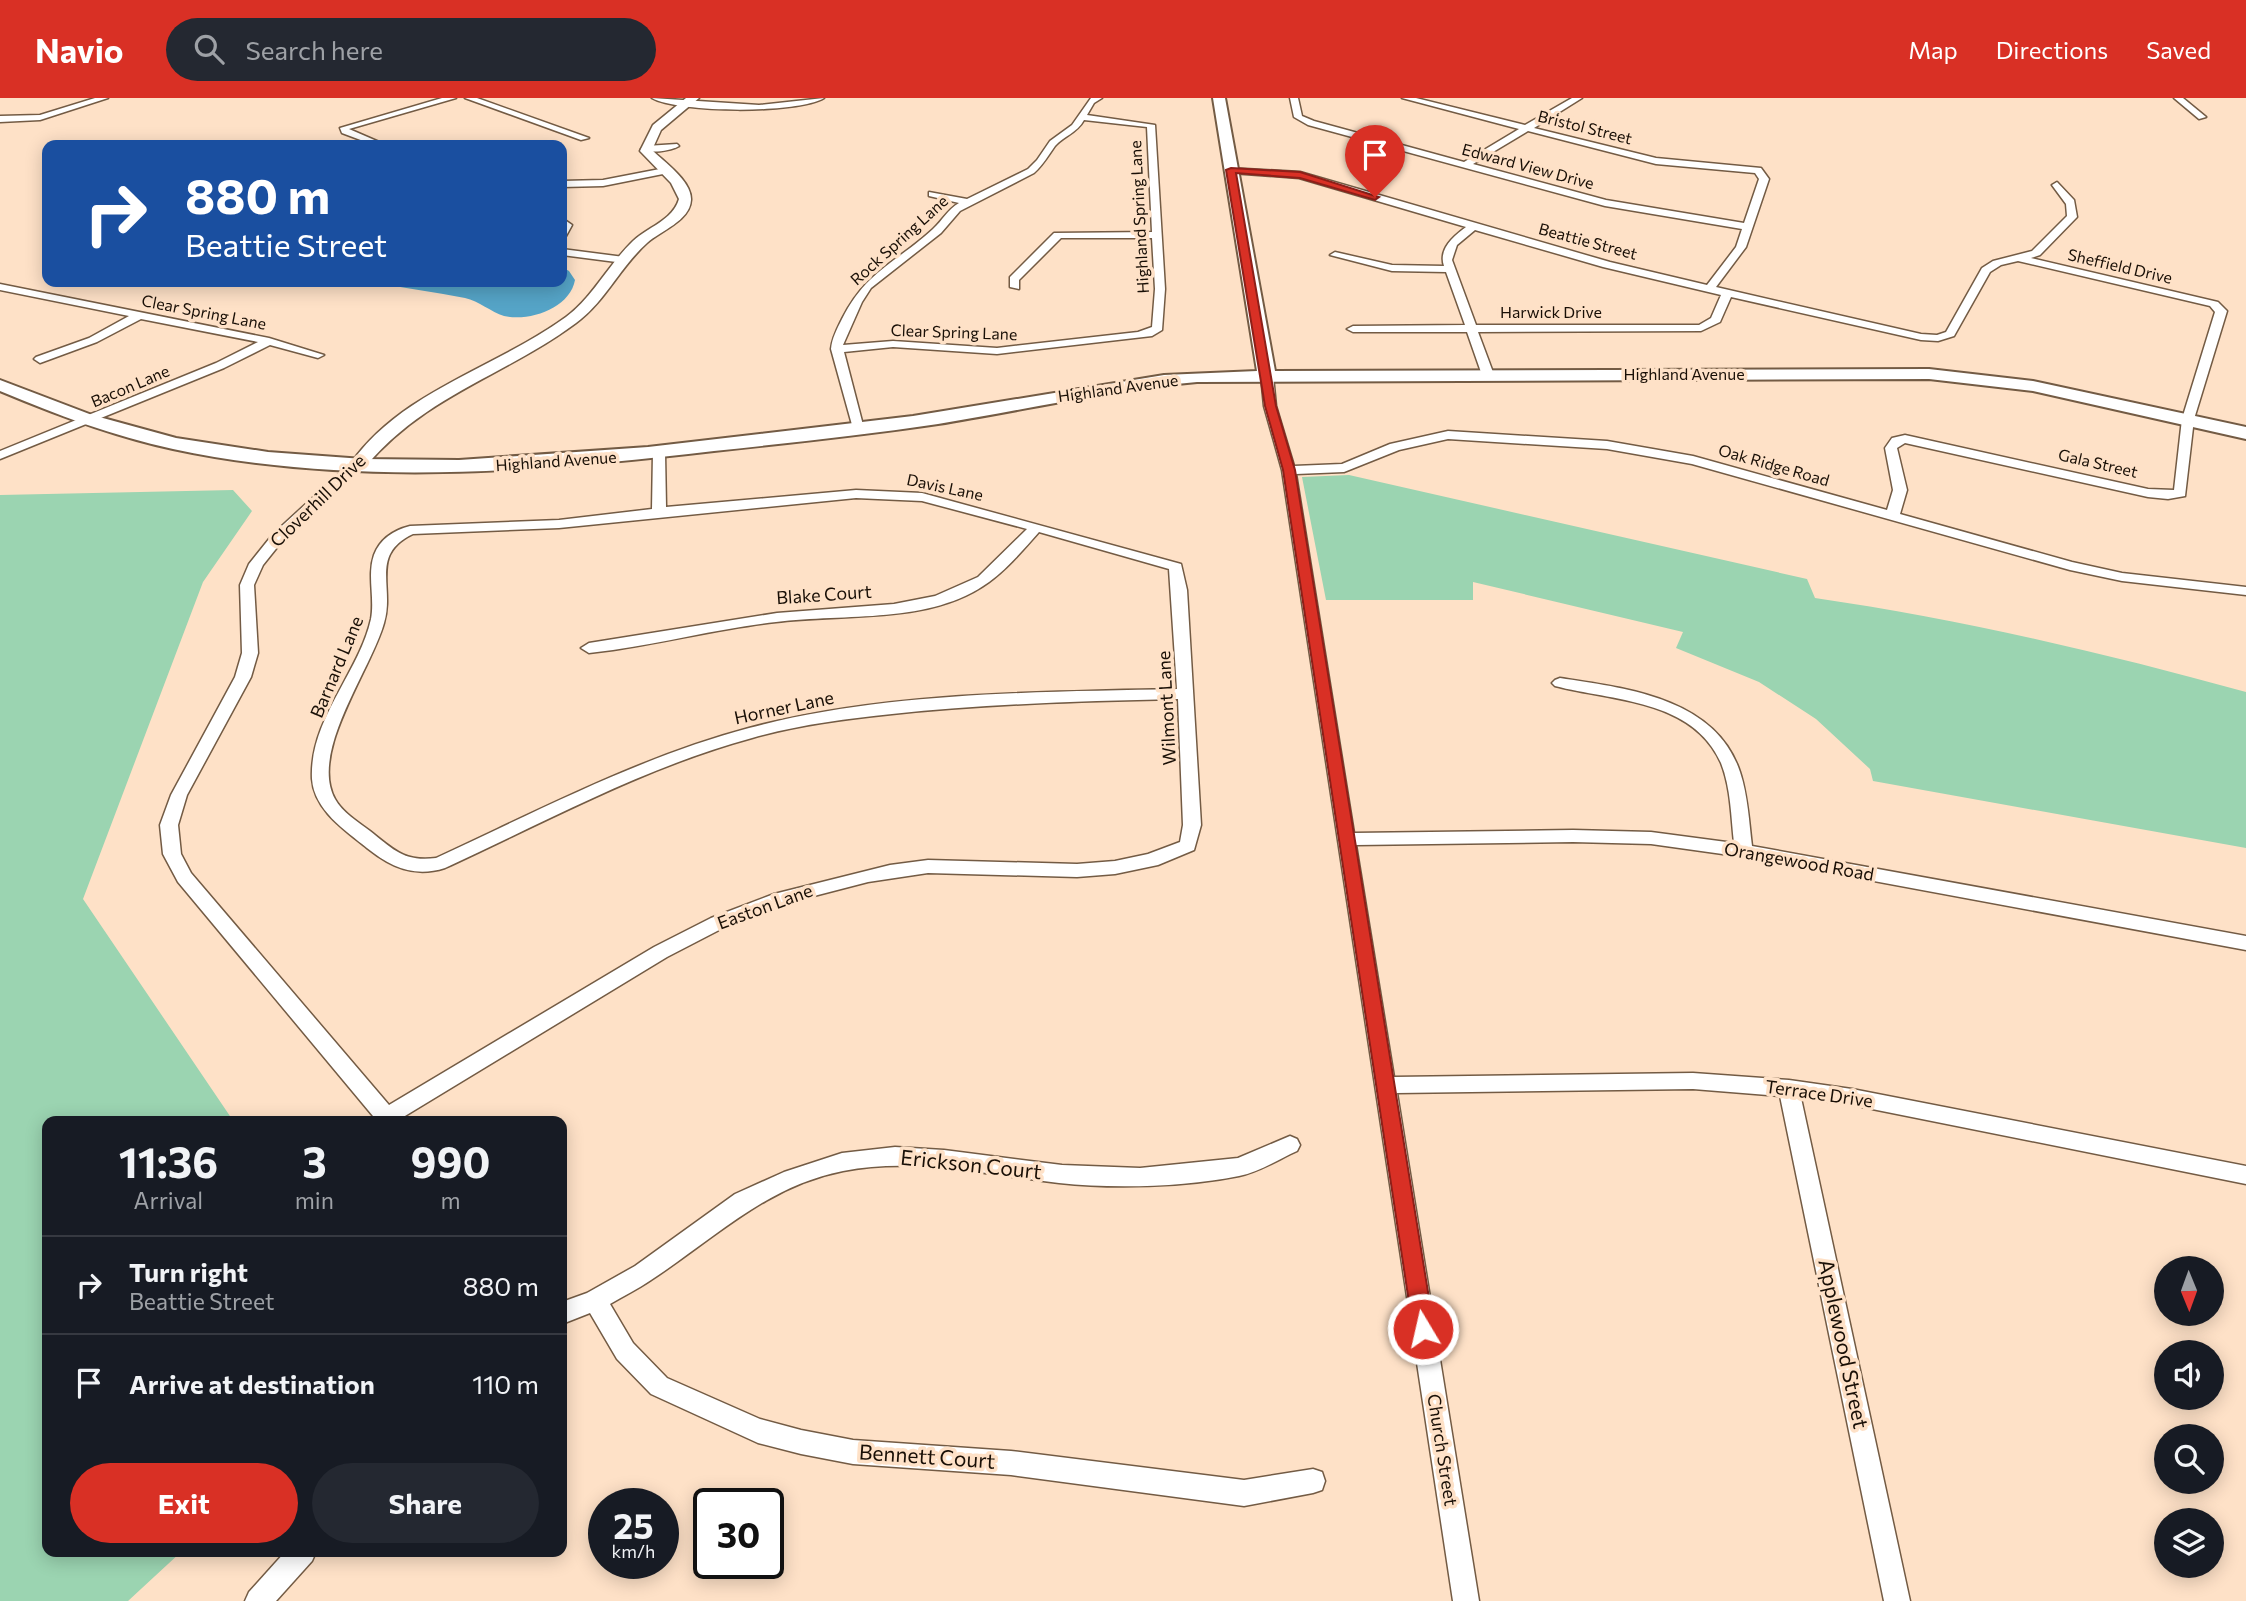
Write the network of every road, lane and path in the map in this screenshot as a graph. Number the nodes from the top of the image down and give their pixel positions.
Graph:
1 (104, 98) edge
2 (452, 98) edge
3 (469, 98) edge
4 (656, 98) edge
5 (820, 98) edge
6 (1098, 98) edge
7 (1219, 98) edge
8 (1294, 98) edge
9 (1406, 98) edge
10 (1578, 98) edge
11 (2178, 98) edge
12 (691, 100) edge
13 (1080, 117) junction
14 (2202, 117) dead end
15 (0, 119) edge
16 (1526, 128) junction
17 (584, 138) dead end
18 (369, 140) edge
19 (674, 146) dead end
20 (646, 149) junction
21 (1465, 165) junction
22 (1231, 170) junction
23 (665, 172) junction
24 (567, 184) edge
25 (2057, 186) dead end
26 (932, 194) dead end
27 (966, 202) junction
28 (1474, 226) junction
29 (1749, 227) junction
30 (1156, 235) junction
31 (567, 253) edge
32 (1335, 255) dead end
33 (2019, 258) junction
34 (624, 260) junction
35 (1449, 269) junction
36 (0, 287) edge
37 (1015, 287) dead end
38 (1710, 288) junction
39 (1728, 292) junction
40 (2214, 304) joint
41 (140, 316) junction
42 (1471, 328) junction
43 (1353, 329) dead end
44 (1152, 333) joint
45 (269, 341) junction
46 (838, 349) junction
47 (318, 355) dead end
48 (40, 359) dead end
49 (1488, 375) junction
50 (1267, 376) junction
51 (0, 385) edge
52 (2188, 419) junction
53 (88, 421) junction
54 (858, 429) junction
55 (2246, 433) edge
56 (659, 453) junction
57 (0, 456) edge
58 (359, 463) junction
59 (1289, 470) junction
60 (659, 512) junction
61 (1892, 517) junction
62 (1036, 527) junction
63 (1176, 567) joint
64 (2246, 591) edge
65 (589, 648) dead end
66 (1560, 683) dead end
67 (1185, 694) junction
68 (1346, 839) junction
69 (1188, 846) joint
70 (1744, 851) junction
71 (415, 868) joint
72 (2246, 943) edge
73 (1385, 1085) junction
74 (1789, 1088) junction
75 (386, 1116) edge
76 (394, 1116) edge
77 (1290, 1145) dead end
78 (2246, 1175) edge
79 (595, 1300) junction
80 (567, 1312) edge
81 (1313, 1481) dead end
82 (298, 1557) edge
83 (258, 1601) edge
84 (1466, 1601) edge
85 (1897, 1601) edge

1 - 15 street
2 - 18 street
3 - 17 street
4 - 12 street
5 - 12 street
6 - 13 street, Rock Spring Lane
7 - 22 main road, Church Street
8 - 21 street, Edward View Drive
9 - 16 street, Bristol Street
10 - 16 street
11 - 14 street
12 - 20 street
13 - 27 street, Rock Spring Lane
13 - 30 street, Highland Spring Lane
16 - 21 street
16 - 29 street, Bristol Street
19 - 20 street
20 - 23 street, Cloverhill Drive
21 - 29 street, Edward View Drive
22 - 28 street, Beattie Street
22 - 50 main road, Church Street
23 - 24 street
23 - 34 street, Cloverhill Drive
25 - 33 street
26 - 27 street
27 - 46 street, Rock Spring Lane
28 - 35 street
28 - 38 street, Beattie Street
29 - 38 street
30 - 37 street
30 - 44 street, Highland Spring Lane
31 - 34 street
32 - 35 street
33 - 39 street, Beattie Street
33 - 40 street, Sheffield Drive
34 - 58 street, Cloverhill Drive
35 - 42 street
36 - 41 street, Clear Spring Lane
38 - 39 street, Beattie Street
39 - 42 street, Harwick Drive
40 - 52 street, Gala Street
41 - 45 street, Clear Spring Lane
41 - 48 street
42 - 43 street, Harwick Drive
42 - 49 street
44 - 46 street, Clear Spring Lane
45 - 47 street, Clear Spring Lane
45 - 53 street, Bacon Lane
46 - 54 street
49 - 50 main road, Highland Avenue
49 - 52 main road, Highland Avenue
50 - 54 main road, Highland Avenue
50 - 59 street, Church Street
51 - 53 main road, Highland Avenue
52 - 55 main road, Highland Avenue
52 - 61 street, Gala Street
53 - 57 street, Bacon Lane
53 - 58 main road, Highland Avenue
54 - 56 main road, Highland Avenue
56 - 58 main road, Highland Avenue
56 - 60 street
58 - 75 street, Cloverhill Drive
59 - 61 street, Oak Ridge Road
59 - 68 street, Church Street
60 - 62 street, Davis Lane
60 - 71 street, Barnard Lane
61 - 64 street, Oak Ridge Road
62 - 63 street, Davis Lane
62 - 65 street, Blake Court
63 - 67 street, Wilmont Lane
66 - 70 street
67 - 69 street, Wilmont Lane
67 - 71 street, Horner Lane
68 - 70 street, Orangewood Road
68 - 73 street, Church Street
69 - 76 street, Easton Lane
70 - 72 street, Orangewood Road
73 - 74 street, Terrace Drive
73 - 84 street, Church Street
74 - 78 street, Terrace Drive
74 - 85 street, Applewood Street
77 - 79 street, Erickson Court
79 - 80 street, Erickson Court
79 - 81 street, Bennett Court
82 - 83 street

